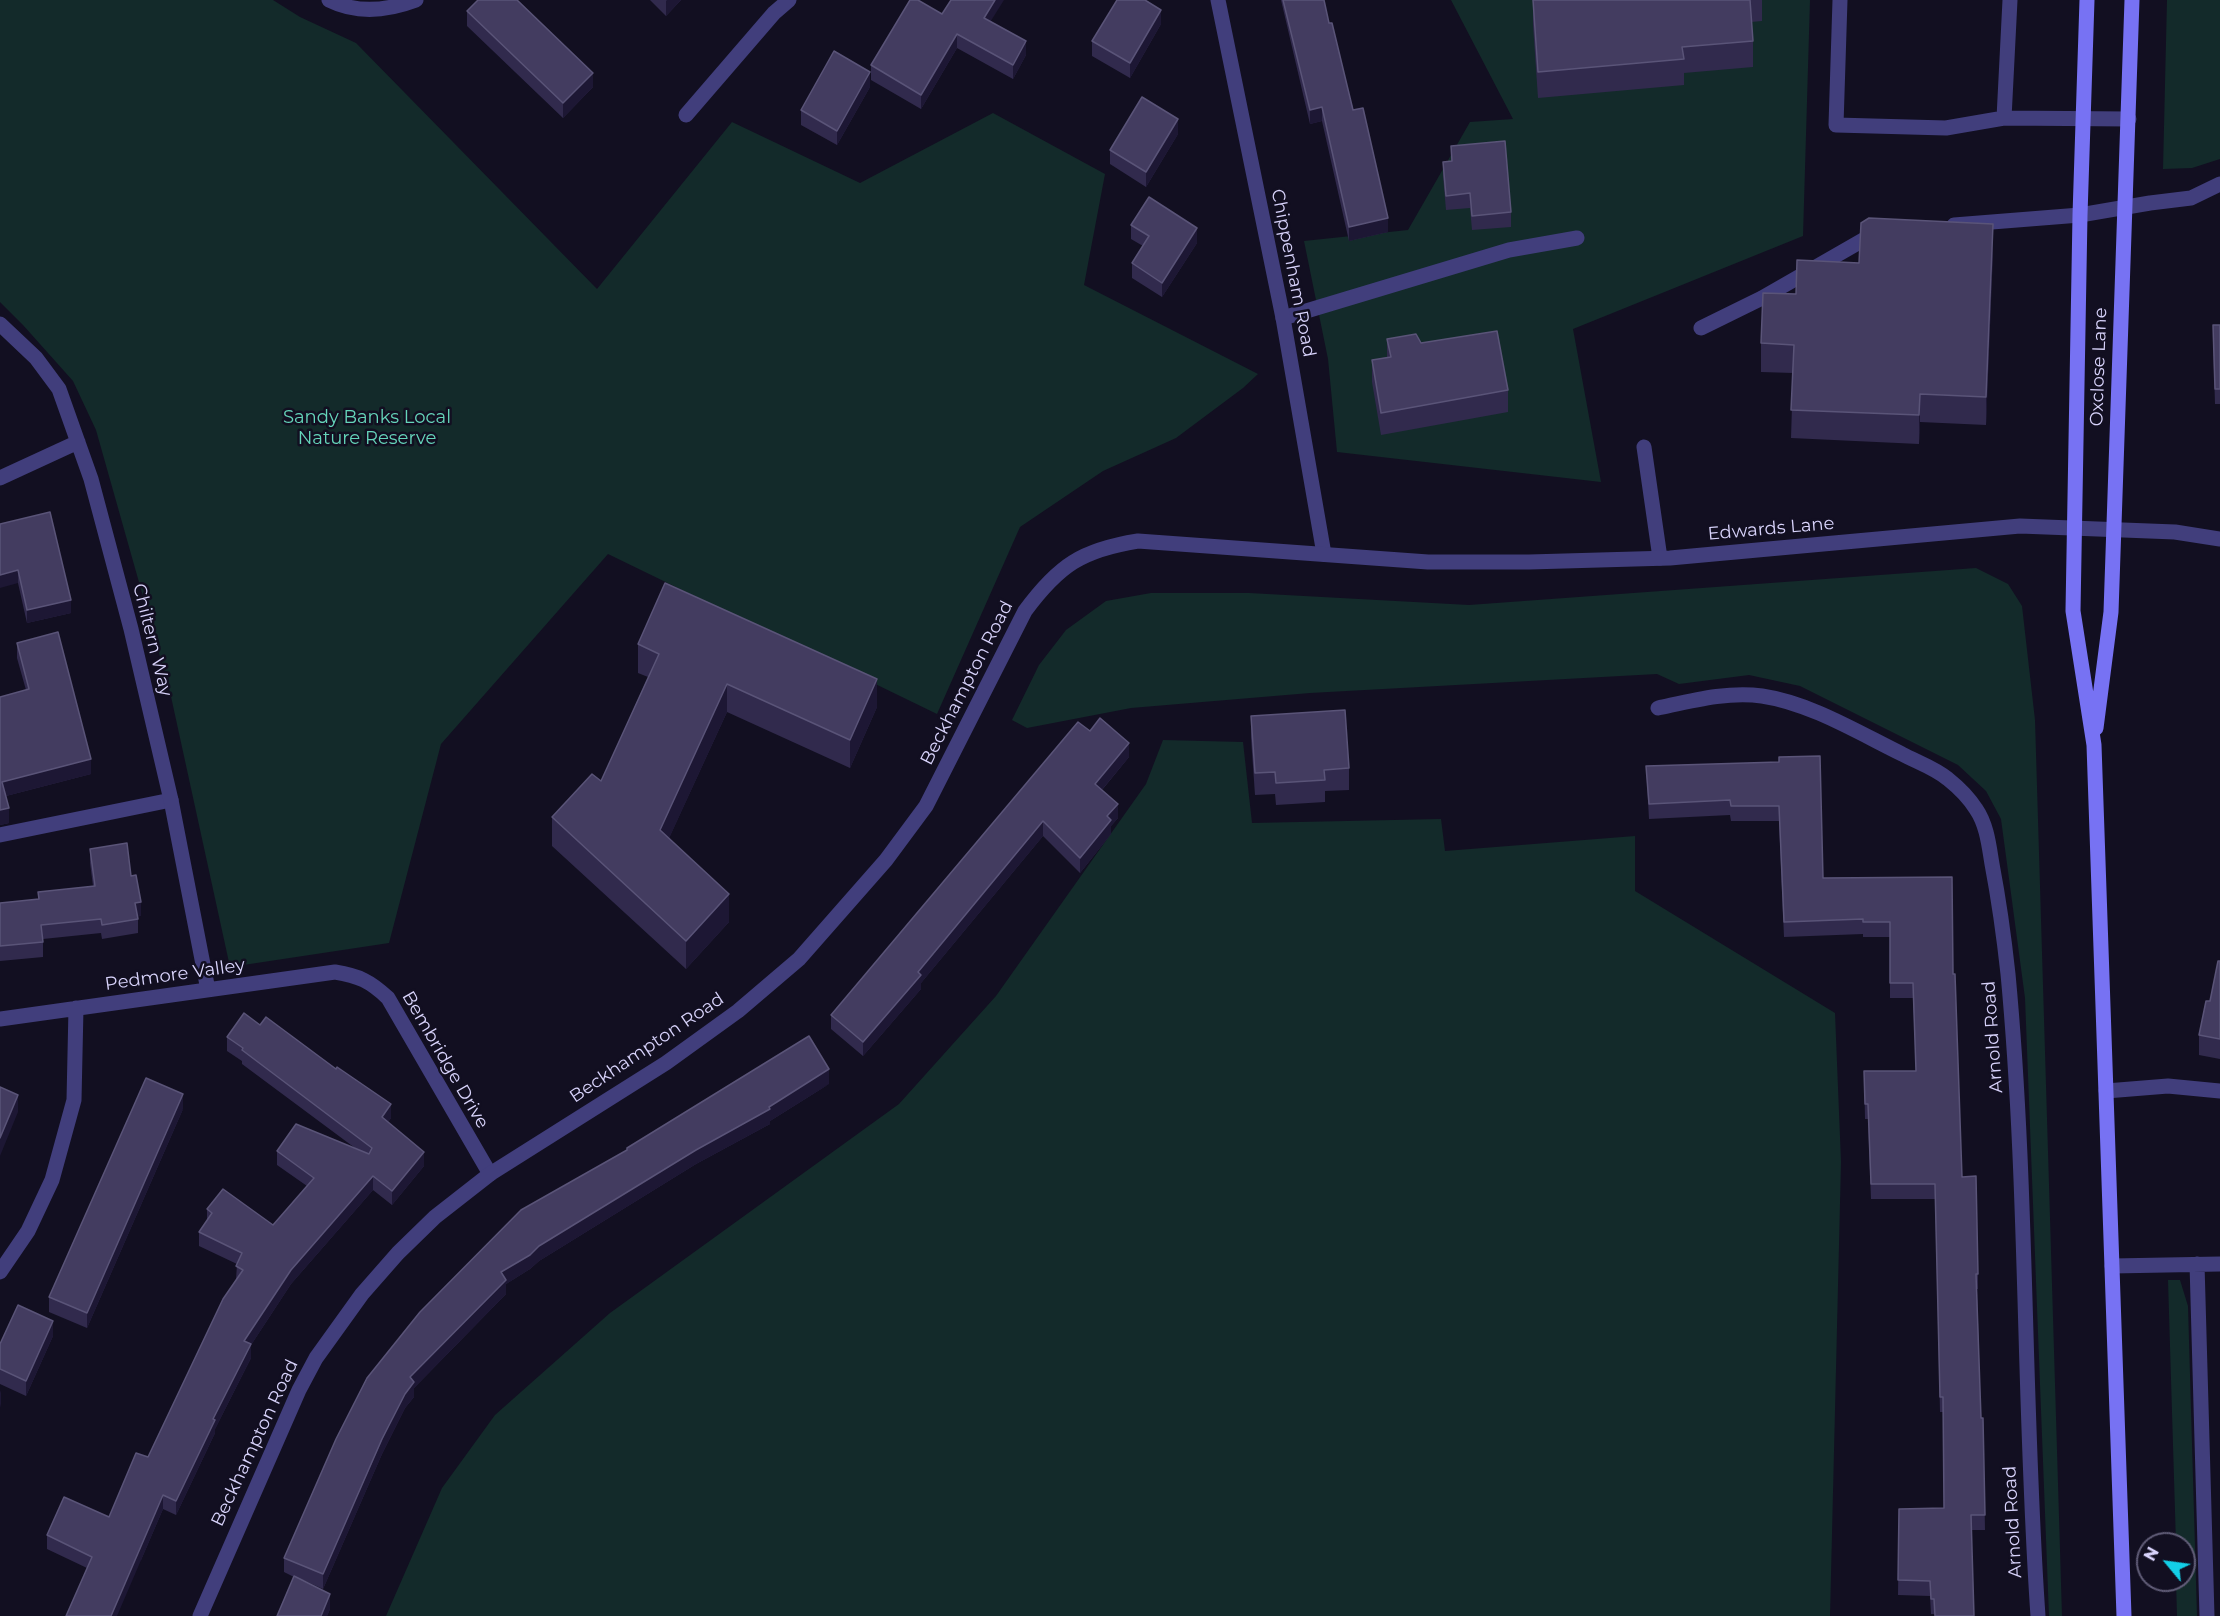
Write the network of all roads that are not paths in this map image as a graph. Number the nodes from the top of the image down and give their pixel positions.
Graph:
1 (329, 0) edge
2 (416, 0) edge
3 (789, 0) edge
4 (1218, 0) edge
5 (1840, 0) edge
6 (2010, 0) edge
7 (2087, 0) edge
8 (2132, 0) edge
9 (686, 115) dead end
10 (2004, 118) junction
11 (2082, 118) junction
12 (2129, 119) junction
13 (2220, 184) edge
14 (2125, 207) junction
15 (2080, 216) junction
16 (1941, 226) edge
17 (1896, 230) edge
18 (1577, 238) dead end
19 (1283, 318) junction
20 (0, 324) edge
21 (1701, 328) dead end
22 (78, 442) junction
23 (1644, 447) dead end
24 (0, 478) edge
25 (2075, 528) junction
26 (2113, 529) junction
27 (2220, 539) edge
28 (1324, 554) junction
29 (1660, 558) junction
30 (1658, 708) dead end
31 (2094, 745) junction
32 (171, 800) junction
33 (0, 835) edge
34 (356, 976) joint
35 (208, 990) junction
36 (76, 1008) junction
37 (0, 1019) edge
38 (2106, 1091) junction
39 (2220, 1091) edge
40 (490, 1174) junction
41 (2198, 1264) junction
42 (2220, 1264) edge
43 (2112, 1266) junction
44 (0, 1272) edge
45 (200, 1616) edge
46 (2038, 1616) edge
47 (2124, 1616) edge
48 (2206, 1616) edge

1 - 2 street
3 - 9 street
4 - 19 street, Chippenham Road
5 - 10 street
6 - 10 street
7 - 11 main road, Oxclose Lane
8 - 12 main road, Oxclose Lane
10 - 11 street
11 - 12 street
11 - 15 main road, Oxclose Lane
12 - 14 main road, Oxclose Lane
13 - 14 street
14 - 15 street
14 - 26 main road, Oxclose Lane
15 - 16 street
15 - 25 main road, Oxclose Lane
17 - 21 street
18 - 19 street
19 - 28 street, Chippenham Road
20 - 22 street, Chiltern Way
22 - 24 street
22 - 32 street, Chiltern Way
23 - 29 street
25 - 26 street, Edwards Lane
25 - 29 street, Edwards Lane
25 - 31 main road
26 - 27 street, Edwards Lane
26 - 31 main road
28 - 29 street, Edwards Lane
28 - 40 street, Beckhampton Road
30 - 46 street, Arnold Road
31 - 38 main road
32 - 33 street
32 - 35 street, Chiltern Way
34 - 35 street, Pedmore Valley
34 - 40 street, Bembridge Drive
35 - 36 street, Pedmore Valley
36 - 37 street, Pedmore Valley
36 - 44 street
38 - 39 street
38 - 43 main road
40 - 45 street, Beckhampton Road
41 - 42 street
41 - 43 street
41 - 48 street
43 - 47 main road

